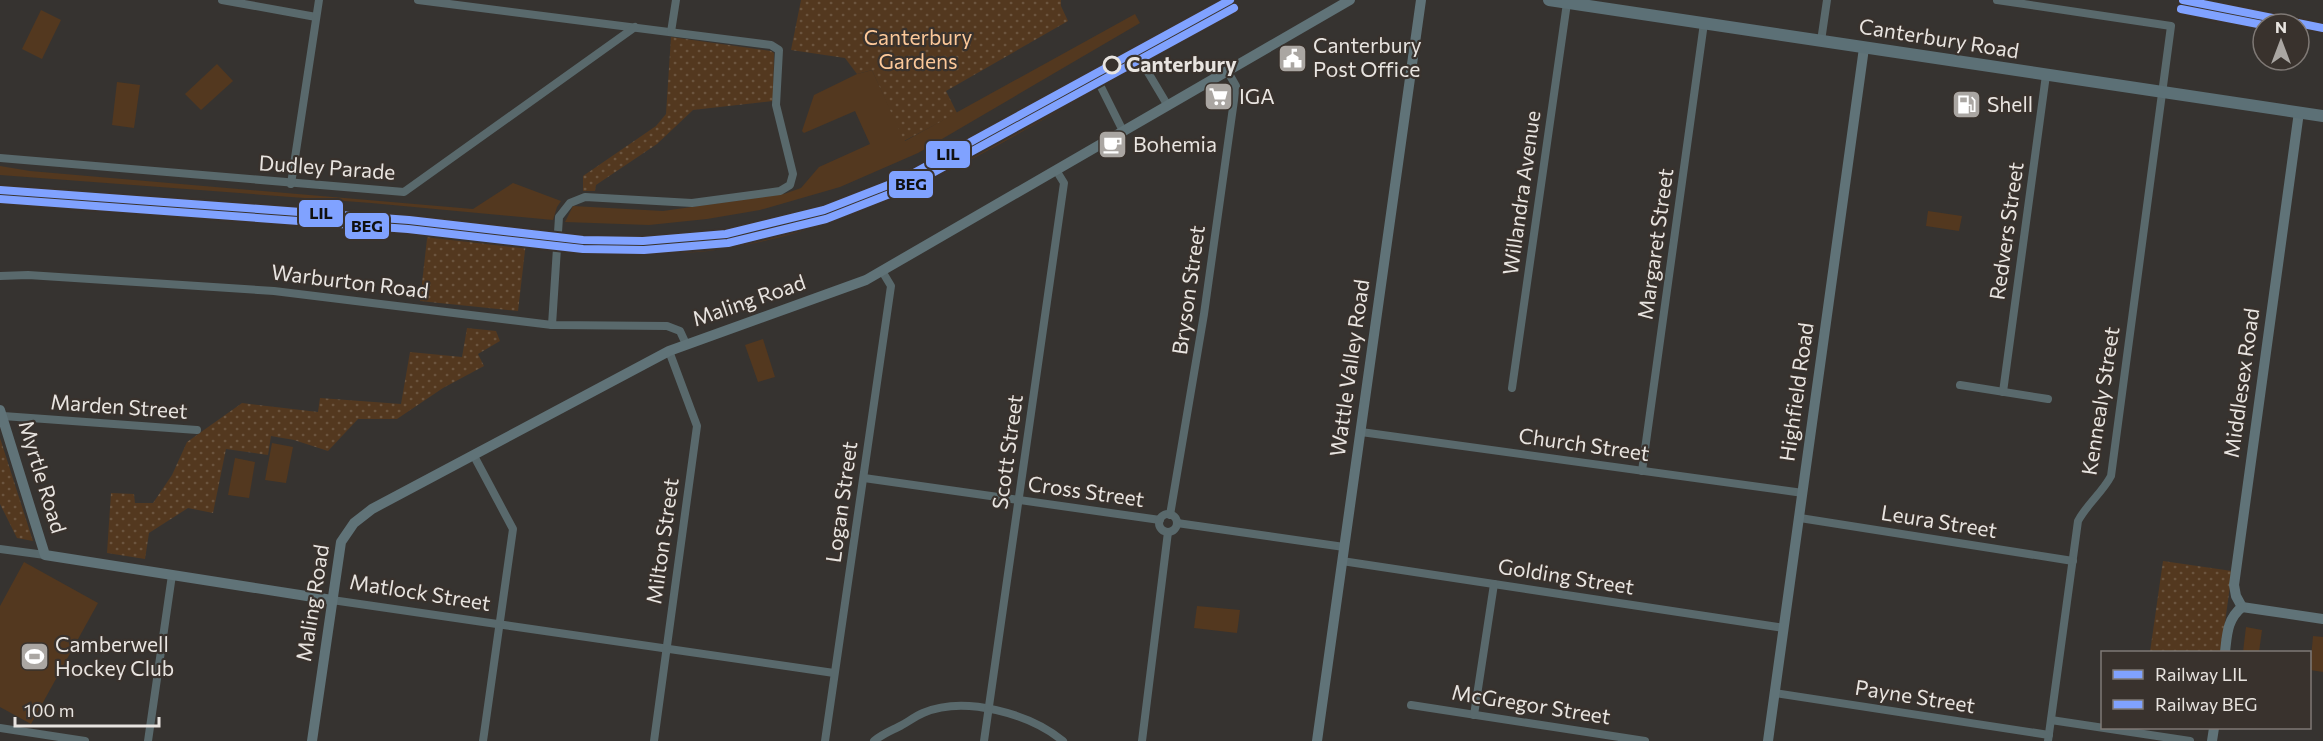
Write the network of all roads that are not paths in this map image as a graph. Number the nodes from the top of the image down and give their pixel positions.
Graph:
1 (222, 0) edge
2 (318, 0) edge
3 (418, 0) edge
4 (676, 0) edge
5 (1350, 0) edge
6 (1421, 0) edge
7 (1549, 0) edge
8 (1827, 0) edge
9 (1997, 0) edge
10 (1568, 3) junction
11 (316, 17) junction
12 (1704, 23) junction
13 (635, 27) junction
14 (671, 32) junction
15 (1187, 34) dead end
16 (1821, 41) junction
17 (1864, 48) junction
18 (1140, 59) junction
19 (1228, 72) junction
20 (2046, 75) junction
21 (2162, 92) junction
22 (1168, 106) junction
23 (2299, 112) junction
24 (2323, 116) edge
25 (1123, 131) junction
26 (0, 158) edge
27 (1056, 170) junction
28 (291, 184) junction
29 (882, 271) junction
30 (0, 276) edge
31 (552, 325) junction
32 (686, 344) junction
33 (669, 351) junction
34 (1960, 385) dead end
35 (1512, 388) dead end
36 (2003, 392) junction
37 (2048, 399) dead end
38 (1, 413) edge
39 (197, 430) dead end
40 (1361, 432) junction
41 (474, 456) junction
42 (1642, 471) junction
43 (864, 478) junction
44 (1803, 493) junction
45 (1019, 501) junction
46 (1170, 515) junction
47 (1800, 518) junction
48 (1160, 520) junction
49 (1177, 523) junction
50 (1168, 532) junction
51 (1344, 546) junction
52 (0, 549) edge
53 (45, 555) junction
54 (1342, 561) junction
55 (2073, 561) junction
56 (172, 575) junction
57 (1494, 584) junction
58 (332, 600) junction
59 (2242, 607) junction
60 (2323, 619) edge
61 (500, 625) junction
62 (1784, 628) junction
63 (667, 649) junction
64 (2225, 651) edge
65 (834, 673) junction
66 (1775, 693) junction
67 (1410, 705) dead end
68 (989, 708) junction
69 (1474, 715) junction
70 (2051, 720) junction
71 (0, 728) edge
72 (2101, 728) edge
73 (2111, 729) edge
74 (2048, 738) edge
75 (85, 741) edge
76 (148, 741) edge
77 (312, 741) edge
78 (483, 741) edge
79 (654, 741) edge
80 (825, 741) edge
81 (874, 741) edge
82 (984, 741) edge
83 (1063, 741) edge
84 (1142, 741) edge
85 (1317, 741) edge
86 (1645, 741) edge
87 (1768, 741) edge
88 (2190, 741) edge

1 - 11 street
2 - 11 street
3 - 13 street
4 - 14 street
5 - 19 street, Maling Road
6 - 40 street, Wattle Valley Road
7 - 10 main road, Canterbury Road
8 - 16 street
9 - 21 street, Kennealy Street
10 - 12 main road, Canterbury Road
10 - 35 street, Willandra Avenue
11 - 28 street
12 - 16 main road, Canterbury Road
12 - 42 street, Margaret Street
13 - 14 street
13 - 28 street, Dudley Parade
14 - 31 street
15 - 18 street
16 - 17 main road, Canterbury Road
17 - 20 main road, Canterbury Road
17 - 44 street, Highfield Road
18 - 22 street
18 - 25 street
19 - 22 street, Maling Road
19 - 46 street, Bryson Street
20 - 21 main road, Canterbury Road
20 - 36 street, Redvers Street
21 - 23 main road, Canterbury Road
21 - 55 street, Kennealy Street
22 - 25 street, Maling Road
23 - 24 main road, Canterbury Road
23 - 59 street, Middlesex Road
25 - 27 street, Maling Road
26 - 28 street, Dudley Parade
27 - 29 street, Maling Road
27 - 45 street, Scott Street
29 - 32 street, Maling Road
29 - 43 street, Logan Street
30 - 31 street, Warburton Road
31 - 32 street, Warburton Road
32 - 33 street, Maling Road
33 - 41 street, Maling Road
33 - 63 street, Milton Street
34 - 36 street
36 - 37 street
38 - 39 street, Marden Street
38 - 53 street, Myrtle Road
40 - 42 street, Church Street
40 - 51 street, Wattle Valley Road
41 - 58 street, Maling Road
41 - 61 street
42 - 44 street, Church Street
43 - 45 street, Cross Street
43 - 65 street, Logan Street
44 - 47 street, Highfield Road
45 - 48 street, Cross Street
45 - 68 street, Scott Street
46 - 48 street
46 - 49 street
47 - 55 street, Leura Street
47 - 62 street, Highfield Road
48 - 50 street
49 - 50 street
49 - 51 street
50 - 84 street
51 - 54 street, Wattle Valley Road
52 - 53 street, Matlock Street
53 - 56 street, Matlock Street
54 - 57 street, Golding Street
54 - 85 street, Wattle Valley Road
55 - 70 street, Kennealy Street
56 - 58 street, Matlock Street
56 - 76 street
57 - 62 street, Golding Street
57 - 69 street
58 - 61 street, Matlock Street
58 - 77 street, Maling Road
59 - 60 street
59 - 64 street
61 - 63 street, Matlock Street
61 - 78 street
62 - 66 street, Highfield Road
63 - 65 street, Matlock Street
63 - 79 street, Milton Street
65 - 80 street, Logan Street
66 - 74 street, Payne Street
66 - 87 street, Highfield Road
67 - 69 street, McGregor Street
68 - 81 street
68 - 82 street, Scott Street
68 - 83 street
69 - 86 street, McGregor Street
70 - 72 street
70 - 74 street, Kennealy Street
71 - 75 street
73 - 88 street

